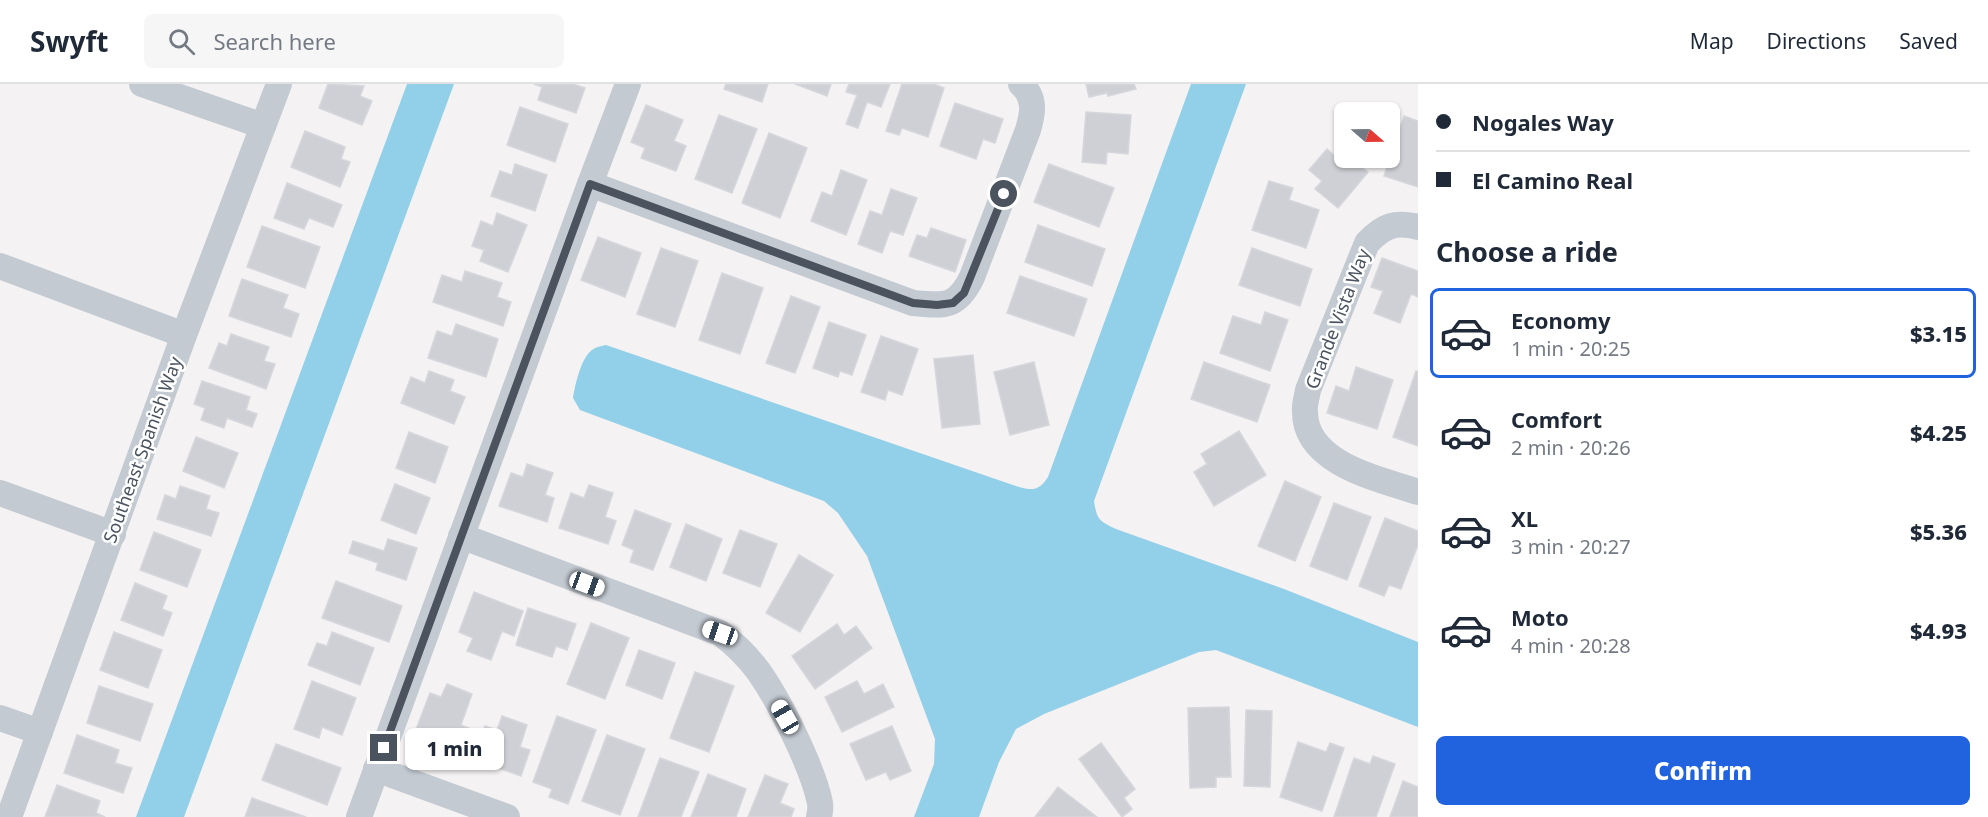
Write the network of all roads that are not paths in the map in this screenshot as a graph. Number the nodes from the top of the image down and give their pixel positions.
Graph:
1 (142, 84) edge
2 (279, 84) edge
3 (628, 84) edge
4 (1021, 84) edge
5 (263, 126) junction
6 (590, 184) junction
7 (1418, 227) edge
8 (0, 266) edge
9 (184, 335) junction
10 (1418, 492) edge
11 (0, 493) edge
12 (112, 534) junction
13 (461, 536) junction
14 (0, 718) edge
15 (40, 732) junction
16 (376, 770) junction
17 (9, 817) edge
18 (358, 817) edge
19 (507, 817) edge
20 (819, 817) edge

1 - 5 street
2 - 5 street, Southeast Spanish Way
3 - 6 street
4 - 6 street
5 - 9 street, Southeast Spanish Way
6 - 13 street
7 - 10 street, Grande Vista Way
8 - 9 street
9 - 12 street, Southeast Spanish Way
11 - 12 street
12 - 15 street, Southeast Spanish Way
13 - 16 street
13 - 20 street
14 - 15 street
15 - 17 street, Southeast Spanish Way
16 - 18 street
16 - 19 street

